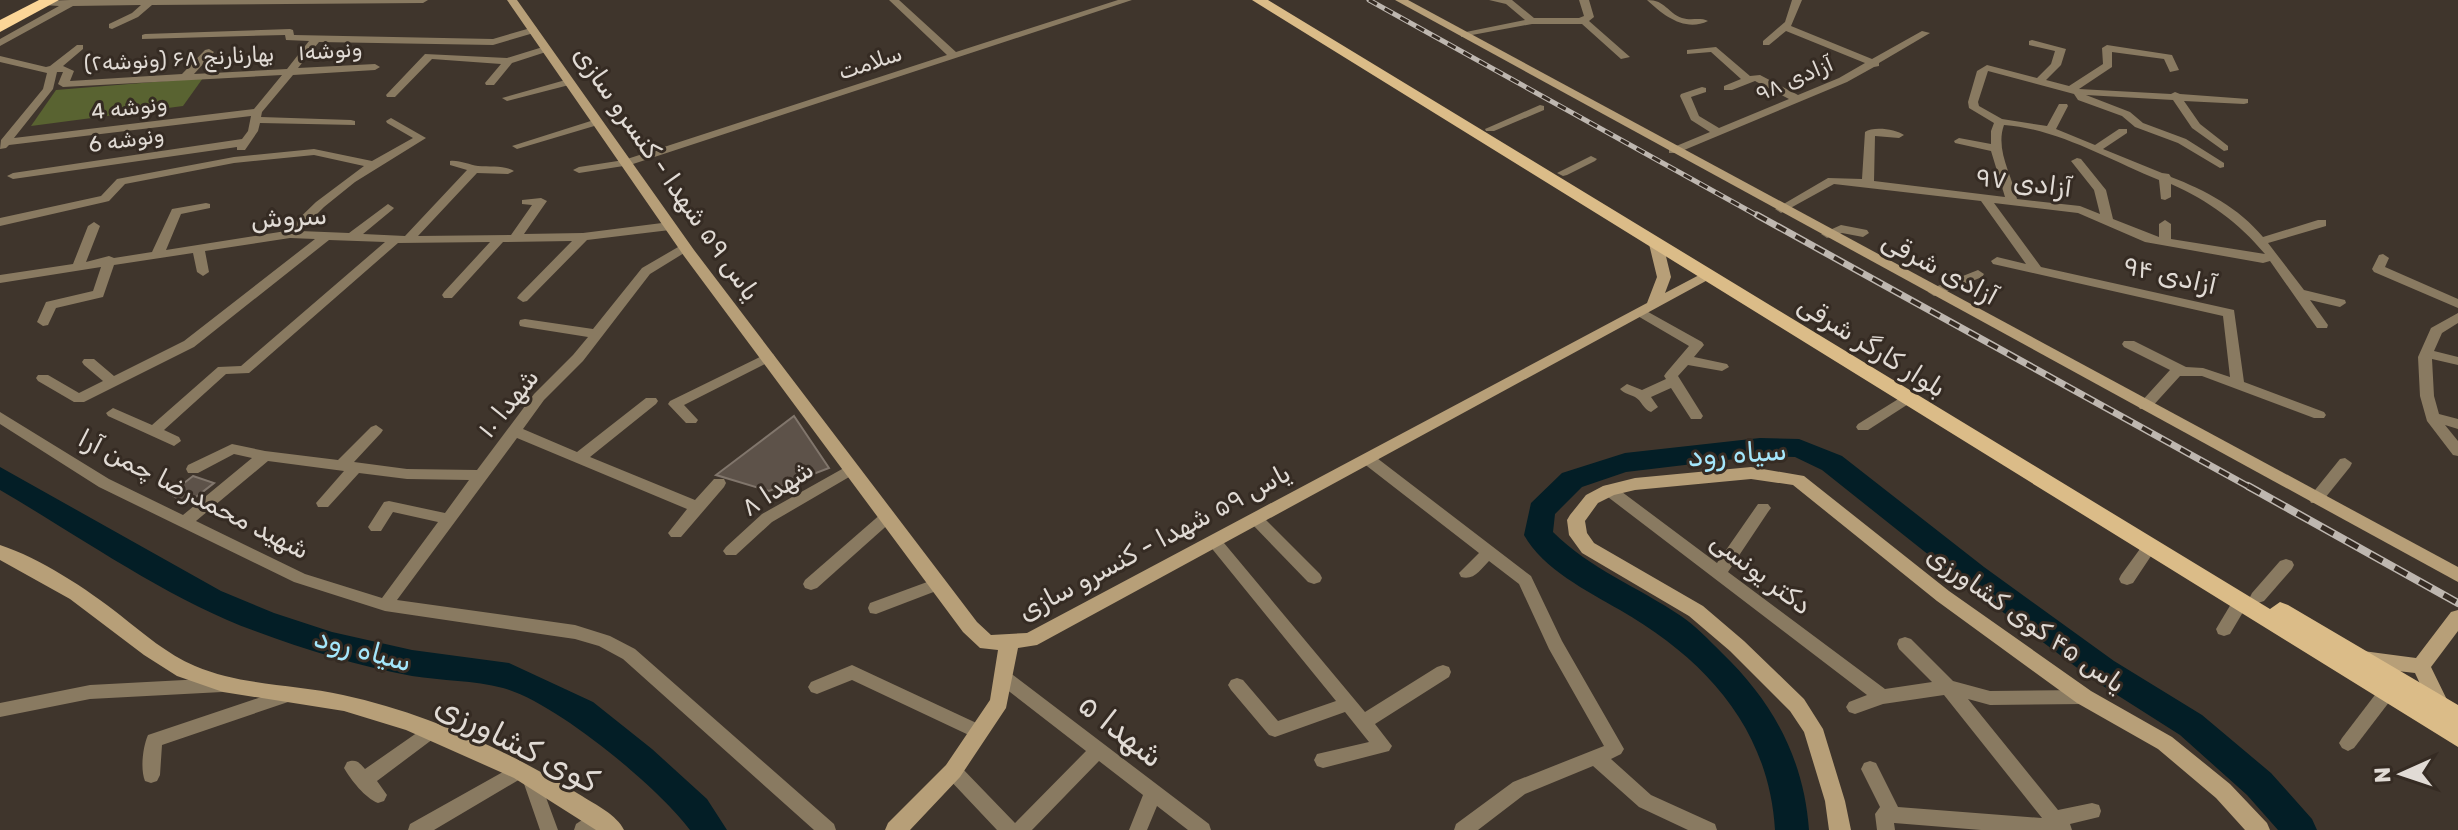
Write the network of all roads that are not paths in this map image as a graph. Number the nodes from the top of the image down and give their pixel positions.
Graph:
1 (172, 0) edge
2 (245, 0) edge
3 (423, 0) edge
4 (512, 0) edge
5 (894, 0) edge
6 (1127, 0) edge
7 (1259, 0) edge
8 (1277, 0) edge
9 (1400, 0) edge
10 (1494, 0) edge
11 (1584, 0) edge
12 (1652, 0) edge
13 (1797, 0) edge
14 (43, 1) edge
15 (151, 1) edge
16 (381, 1) edge
17 (69, 4) junction
18 (0, 17) edge
19 (1583, 20) junction
20 (1532, 21) junction
21 (1703, 21) dead end
22 (112, 26) dead end
23 (0, 27) edge
24 (1784, 27) junction
25 (534, 30) junction
26 (1925, 33) dead end
27 (1464, 35) junction
28 (145, 37) dead end
29 (317, 38) junction
30 (0, 43) edge
31 (1766, 43) dead end
32 (2032, 43) dead end
33 (80, 47) dead end
34 (546, 49) junction
35 (209, 52) dead end
36 (1691, 52) dead end
37 (954, 56) junction
38 (1625, 57) dead end
39 (0, 59) edge
40 (508, 61) junction
41 (1875, 64) junction
42 (375, 67) dead end
43 (53, 69) junction
44 (2174, 70) dead end
45 (286, 72) junction
46 (184, 78) junction
47 (1400, 80) junction
48 (1748, 80) junction
49 (569, 82) junction
50 (2039, 82) junction
51 (490, 83) dead end
52 (1728, 88) dead end
53 (1702, 90) dead end
54 (2075, 91) junction
55 (391, 95) dead end
56 (2175, 95) junction
57 (507, 98) dead end
58 (1798, 99) junction
59 (2244, 101) dead end
60 (2063, 106) dead end
61 (1540, 108) dead end
62 (256, 116) junction
63 (391, 121) dead end
64 (597, 122) junction
65 (2000, 122) junction
66 (351, 123) dead end
67 (2051, 128) junction
68 (1490, 129) junction
69 (2123, 131) dead end
70 (1718, 132) junction
71 (1899, 135) dead end
72 (1959, 141) dead end
73 (245, 142) junction
74 (2, 146) edge
75 (517, 146) dead end
76 (1995, 148) junction
77 (2224, 148) dead end
78 (2096, 149) junction
79 (1673, 151) junction
80 (1591, 159) dead end
81 (234, 160) junction
82 (2077, 161) dead end
83 (454, 163) dead end
84 (626, 163) junction
85 (371, 164) junction
86 (2220, 165) dead end
87 (474, 169) junction
88 (579, 170) dead end
89 (508, 171) dead end
90 (1563, 173) junction
91 (13, 176) dead end
92 (2165, 176) junction
93 (1868, 183) junction
94 (2165, 197) dead end
95 (1985, 199) junction
96 (526, 202) dead end
97 (2012, 203) junction
98 (206, 206) dead end
99 (388, 208) dead end
100 (1781, 209) junction
101 (2107, 221) junction
102 (0, 222) edge
103 (2322, 223) dead end
104 (2165, 224) dead end
105 (94, 226) dead end
106 (670, 226) junction
107 (1863, 233) dead end
108 (290, 234) junction
109 (1827, 234) junction
110 (326, 236) junction
111 (352, 237) junction
112 (583, 237) junction
113 (500, 238) junction
114 (515, 238) junction
115 (402, 240) junction
116 (2165, 241) junction
117 (2261, 241) junction
118 (1656, 244) junction
119 (198, 247) junction
120 (685, 247) junction
121 (158, 253) junction
122 (2267, 257) junction
123 (2383, 258) dead end
124 (109, 260) junction
125 (1997, 261) dead end
126 (78, 266) junction
127 (2037, 270) junction
128 (203, 272) dead end
129 (1978, 274) dead end
130 (1708, 276) junction
131 (0, 279) edge
132 (1934, 292) junction
133 (2299, 293) junction
134 (448, 295) dead end
135 (523, 298) dead end
136 (2340, 303) dead end
137 (2458, 304) edge
138 (1646, 309) junction
139 (2458, 317) edge
140 (43, 322) dead end
141 (525, 323) dead end
142 (2322, 325) dead end
143 (596, 334) junction
144 (2129, 344) dead end
145 (2427, 353) junction
146 (768, 357) junction
147 (1684, 360) junction
148 (2458, 361) edge
149 (89, 362) dead end
150 (1722, 367) dead end
151 (2183, 371) junction
152 (43, 378) dead end
153 (1675, 381) junction
154 (113, 382) junction
155 (2238, 386) junction
156 (1627, 389) dead end
157 (1908, 398) junction
158 (651, 401) dead end
159 (2145, 406) junction
160 (113, 413) dead end
161 (2319, 415) dead end
162 (1696, 416) dead end
163 (0, 417) edge
164 (2433, 417) junction
165 (691, 420) dead end
166 (2458, 424) edge
167 (1863, 427) dead end
168 (376, 430) dead end
169 (154, 431) junction
170 (514, 431) junction
171 (174, 441) dead end
172 (2458, 451) edge
173 (265, 456) junction
174 (579, 458) junction
175 (1368, 459) junction
176 (2345, 463) dead end
177 (349, 466) junction
178 (193, 469) dead end
179 (851, 469) junction
180 (481, 475) junction
181 (719, 483) dead end
182 (2060, 484) junction
183 (1609, 490) junction
184 (2316, 499) junction
185 (323, 503) dead end
186 (697, 507) junction
187 (1763, 508) dead end
188 (887, 517) junction
189 (449, 519) junction
190 (1256, 519) junction
191 (183, 523) junction
192 (376, 527) dead end
193 (676, 533) dead end
194 (1214, 541) junction
195 (2150, 546) junction
196 (731, 551) dead end
197 (0, 552) edge
198 (1489, 552) junction
199 (2286, 565) dead end
200 (1467, 573) dead end
201 (1719, 573) junction
202 (2458, 575) edge
203 (1314, 578) dead end
204 (2127, 579) dead end
205 (811, 584) dead end
206 (938, 584) junction
207 (2249, 600) junction
208 (385, 605) junction
209 (876, 608) dead end
210 (2458, 617) edge
211 (2224, 629) dead end
212 (1009, 643) junction
213 (1905, 644) dead end
214 (2360, 659) junction
215 (2421, 666) junction
216 (1443, 672) dead end
217 (1003, 677) junction
218 (227, 684) junction
219 (1237, 685) dead end
220 (817, 687) dead end
221 (1948, 687) junction
222 (2387, 692) junction
223 (285, 696) junction
224 (1882, 697) junction
225 (2084, 697) junction
226 (1348, 704) junction
227 (1855, 707) dead end
228 (0, 710) edge
229 (2450, 714) edge
230 (1363, 722) junction
231 (431, 731) junction
232 (979, 732) junction
233 (2458, 736) edge
234 (2348, 743) dead end
235 (1098, 750) junction
236 (1596, 757) junction
237 (1323, 760) dead end
238 (1870, 769) dead end
239 (953, 771) junction
240 (151, 775) dead end
241 (524, 776) junction
242 (1153, 792) junction
243 (378, 795) dead end
244 (2092, 811) dead end
245 (1890, 822) edge
246 (598, 826) edge
247 (2060, 826) edge
248 (546, 829) edge
249 (417, 830) edge
250 (827, 830) edge
251 (896, 830) edge
252 (1010, 830) edge
253 (1138, 830) edge
254 (1202, 830) edge
255 (1463, 830) edge
256 (1708, 830) edge
257 (1840, 830) edge
258 (2259, 830) edge

1 - 2 street
1 - 15 street
2 - 16 street
3 - 16 street
4 - 25 street, یاس ۵۹ شهدا - کنسرو سازی
5 - 37 street
6 - 37 street, سلامت
7 - 47 main road, بلوار کارگر شرقی
8 - 47 main road, بلوار کارگر شرقی
9 - 27 street, آزادی شرقی
10 - 20 street
11 - 19 street
12 - 21 street
13 - 24 street
14 - 17 street
14 - 18 highway
14 - 23 highway
15 - 17 street
15 - 22 street
17 - 30 street
19 - 20 street
19 - 38 street
20 - 27 street
24 - 31 street
24 - 41 street
25 - 29 street
25 - 34 street, یاس ۵۹ شهدا - کنسرو سازی
26 - 41 street, آزادی ۹۸
27 - 79 street, آزادی شرقی
28 - 29 street
29 - 45 street
32 - 50 street
33 - 43 street
34 - 40 street
34 - 49 street, یاس ۵۹ شهدا - کنسرو سازی
35 - 46 street
36 - 48 street
37 - 84 street, سلامت
39 - 43 street, بهارنارنج ۶۸ (ونوشه۲)
40 - 51 street
40 - 55 street
41 - 58 street, آزادی ۹۸
42 - 45 street, ونوشه۱
43 - 46 street, بهارنارنج ۶۸ (ونوشه۲)
43 - 74 street
44 - 54 street
45 - 46 street, بهارنارنج ۶۸ (ونوشه۲)
45 - 62 street
47 - 68 main road, بلوار کارگر شرقی
47 - 118 main road, بلوار کارگر شرقی
48 - 52 street
48 - 58 street
49 - 57 street
49 - 64 street, یاس ۵۹ شهدا - کنسرو سازی
50 - 54 street
50 - 65 street
53 - 70 street
54 - 56 street
54 - 86 street
56 - 59 street
56 - 77 street
58 - 70 street, آزادی ۹۸
60 - 67 street
61 - 68 street
62 - 66 street, ونوشه 4
62 - 73 street
62 - 74 street, ونوشه 4
63 - 85 street
64 - 75 street
64 - 84 street, یاس ۵۹ شهدا - کنسرو سازی
65 - 67 street
65 - 76 street
67 - 78 street
68 - 90 main road, بلوار کارگر شرقی
69 - 78 street
70 - 79 street, آزادی ۹۸
71 - 93 street
72 - 76 street
73 - 81 street
73 - 91 street, ونوشه 6
76 - 97 street
78 - 92 street
79 - 100 street, آزادی شرقی
80 - 90 street
81 - 85 street
81 - 102 street
82 - 101 street
83 - 87 street
84 - 88 street, سلامت
84 - 106 street, یاس ۵۹ شهدا - کنسرو سازی
85 - 108 street
87 - 89 street
87 - 115 street
90 - 182 main road, بلوار کارگر شرقی
92 - 94 street
92 - 117 street
93 - 95 street, آزادی ۹۷
93 - 100 street, آزادی ۹۷
95 - 97 street, آزادی ۹۷
95 - 127 street
96 - 114 street
97 - 101 street, آزادی ۹۷
98 - 121 street
99 - 111 street
100 - 109 street, آزادی شرقی
101 - 116 street, آزادی ۹۷
103 - 117 street
104 - 116 street
105 - 126 street
106 - 112 street, سروش
106 - 120 street, یاس ۵۹ شهدا - کنسرو سازی
107 - 109 street
108 - 110 street, سروش
108 - 119 street, سروش
109 - 132 street, آزادی شرقی
110 - 111 street, سروش
110 - 154 street
111 - 115 street, سروش
112 - 114 street, سروش
112 - 135 street
113 - 114 street, سروش
113 - 115 street, سروش
113 - 134 street
115 - 169 street
116 - 122 street, آزادی ۹۷
117 - 122 street
118 - 130 main road, بلوار کارگر شرقی
118 - 138 street
119 - 121 street, سروش
119 - 128 street
120 - 143 street, شهدا ۱۰
120 - 146 street, یاس ۵۹ شهدا - کنسرو سازی
121 - 124 street, سروش
122 - 133 street
123 - 137 street
124 - 126 street, سروش
124 - 140 street
125 - 127 street, آزادی ۹۴
126 - 131 street, سروش
127 - 155 street, آزادی ۹۴
129 - 132 street
130 - 138 street, یاس ۵۹ شهدا - کنسرو سازی
130 - 157 main road, بلوار کارگر شرقی
132 - 159 street, آزادی شرقی
133 - 136 street
133 - 142 street
138 - 147 street
138 - 175 street, یاس ۵۹ شهدا - کنسرو سازی
139 - 145 street
141 - 143 street
143 - 170 street, شهدا ۱۰
144 - 151 street
145 - 148 street
145 - 164 street
146 - 165 street
146 - 179 street, یاس ۵۹ شهدا - کنسرو سازی
147 - 150 street
147 - 153 street
149 - 154 street
151 - 155 street
151 - 159 street
152 - 154 street
153 - 156 street
153 - 162 street
155 - 161 street
157 - 167 street
157 - 182 main road, بلوار کارگر شرقی
158 - 174 street
159 - 184 street, آزادی شرقی
160 - 169 street
163 - 191 street, شهید محمدرضا چمن آرا
164 - 166 street
164 - 172 street
168 - 177 street
169 - 171 street
170 - 174 street
170 - 180 street, شهدا ۱۰
173 - 177 street
173 - 178 street
173 - 191 street
174 - 186 street
175 - 190 street, یاس ۵۹ شهدا - کنسرو سازی
175 - 198 street
176 - 184 street
177 - 180 street
177 - 185 street
179 - 188 street, یاس ۵۹ شهدا - کنسرو سازی
179 - 196 street, شهدا ۸
180 - 189 street, شهدا ۱۰
181 - 186 street
182 - 195 main road, بلوار کارگر شرقی
182 - 207 main road, بلوار کارگر شرقی
183 - 201 street, دکتر یونسی
183 - 225 street, یاس ۴۵ کوی کشاورزی
183 - 257 street
184 - 202 street, آزادی شرقی
186 - 193 street
187 - 201 street
188 - 205 street
188 - 206 street, یاس ۵۹ شهدا - کنسرو سازی
189 - 192 street
189 - 208 street, شهدا ۱۰
190 - 194 street, یاس ۵۹ شهدا - کنسرو سازی
190 - 203 street
191 - 208 street, شهید محمدرضا چمن آرا
194 - 212 street, یاس ۵۹ شهدا - کنسرو سازی
194 - 226 street
195 - 204 street
195 - 207 main road, بلوار کارگر شرقی
197 - 218 street, کوی کشاورزی
198 - 200 street
198 - 236 street
199 - 207 street
201 - 224 street, دکتر یونسی
206 - 209 street
206 - 212 street, یاس ۵۹ شهدا - کنسرو سازی
207 - 211 street
207 - 214 main road, بلوار کارگر شرقی
207 - 222 main road, بلوار کارگر شرقی
208 - 250 street, شهید محمدرضا چمن آرا
210 - 215 street
212 - 217 street
213 - 221 street
214 - 215 street
214 - 229 main road, بلوار کارگر شرقی
215 - 229 street
216 - 230 street
217 - 232 street
217 - 235 street, شهدا ۵
218 - 223 street, کوی کشاورزی
218 - 228 street
219 - 226 street
220 - 232 street
221 - 224 street
221 - 225 street
221 - 247 street
222 - 233 main road, بلوار کارگر شرقی
222 - 234 street
223 - 231 street, کوی کشاورزی
223 - 240 street
224 - 227 street
225 - 258 street, یاس ۴۵ کوی کشاورزی
226 - 230 street
230 - 237 street
231 - 241 street, کوی کشاورزی
231 - 243 street
232 - 239 street
235 - 242 street, شهدا ۵
235 - 252 street
236 - 255 street
236 - 256 street
238 - 245 street
239 - 251 street
239 - 252 street
241 - 246 street, کوی کشاورزی
241 - 248 street
241 - 249 street
242 - 253 street
242 - 254 street, شهدا ۵
244 - 247 street
245 - 247 street

